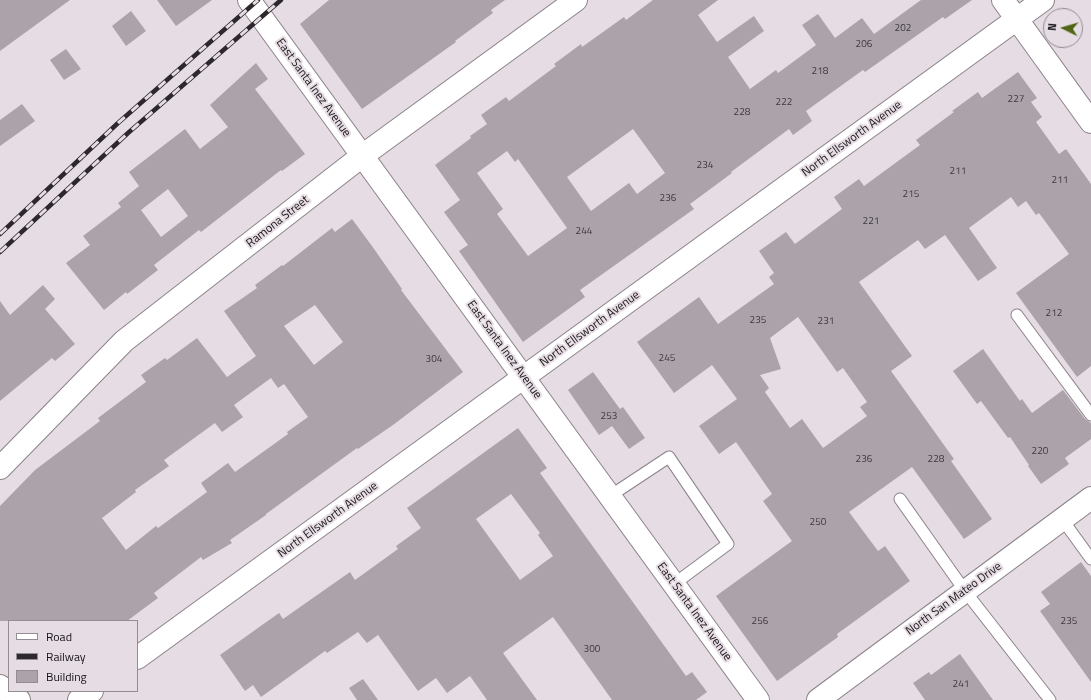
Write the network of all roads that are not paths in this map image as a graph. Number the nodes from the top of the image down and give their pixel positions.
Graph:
1 (249, 0) edge
2 (576, 0) edge
3 (1003, 0) edge
4 (1043, 0) edge
5 (1017, 19) junction
6 (1091, 122) edge
7 (362, 156) junction
8 (1017, 315) dead end
9 (524, 377) junction
10 (1091, 415) edge
11 (0, 468) edge
12 (610, 496) junction
13 (1091, 498) edge
14 (900, 499) dead end
15 (1062, 519) junction
16 (1091, 559) edge
17 (674, 584) junction
18 (965, 591) junction
19 (138, 657) edge
20 (8, 692) edge
21 (91, 692) edge
22 (19, 700) edge
23 (79, 700) edge
24 (758, 700) edge
25 (818, 700) edge
26 (1050, 700) edge

1 - 7 street, East Santa Inez Avenue
2 - 7 street, Ramona Street
3 - 5 street
4 - 5 street, North Ellsworth Avenue
5 - 6 street
5 - 9 street, North Ellsworth Avenue
7 - 9 street, East Santa Inez Avenue
7 - 11 street, Ramona Street
8 - 10 lane
9 - 12 street, East Santa Inez Avenue
9 - 19 street, North Ellsworth Avenue
12 - 17 street, East Santa Inez Avenue
12 - 17 lane
13 - 15 street, North San Mateo Drive
14 - 18 lane
15 - 16 lane
15 - 18 street, North San Mateo Drive
17 - 24 street, East Santa Inez Avenue
18 - 25 street, North San Mateo Drive
18 - 26 lane
20 - 22 street
21 - 23 street

